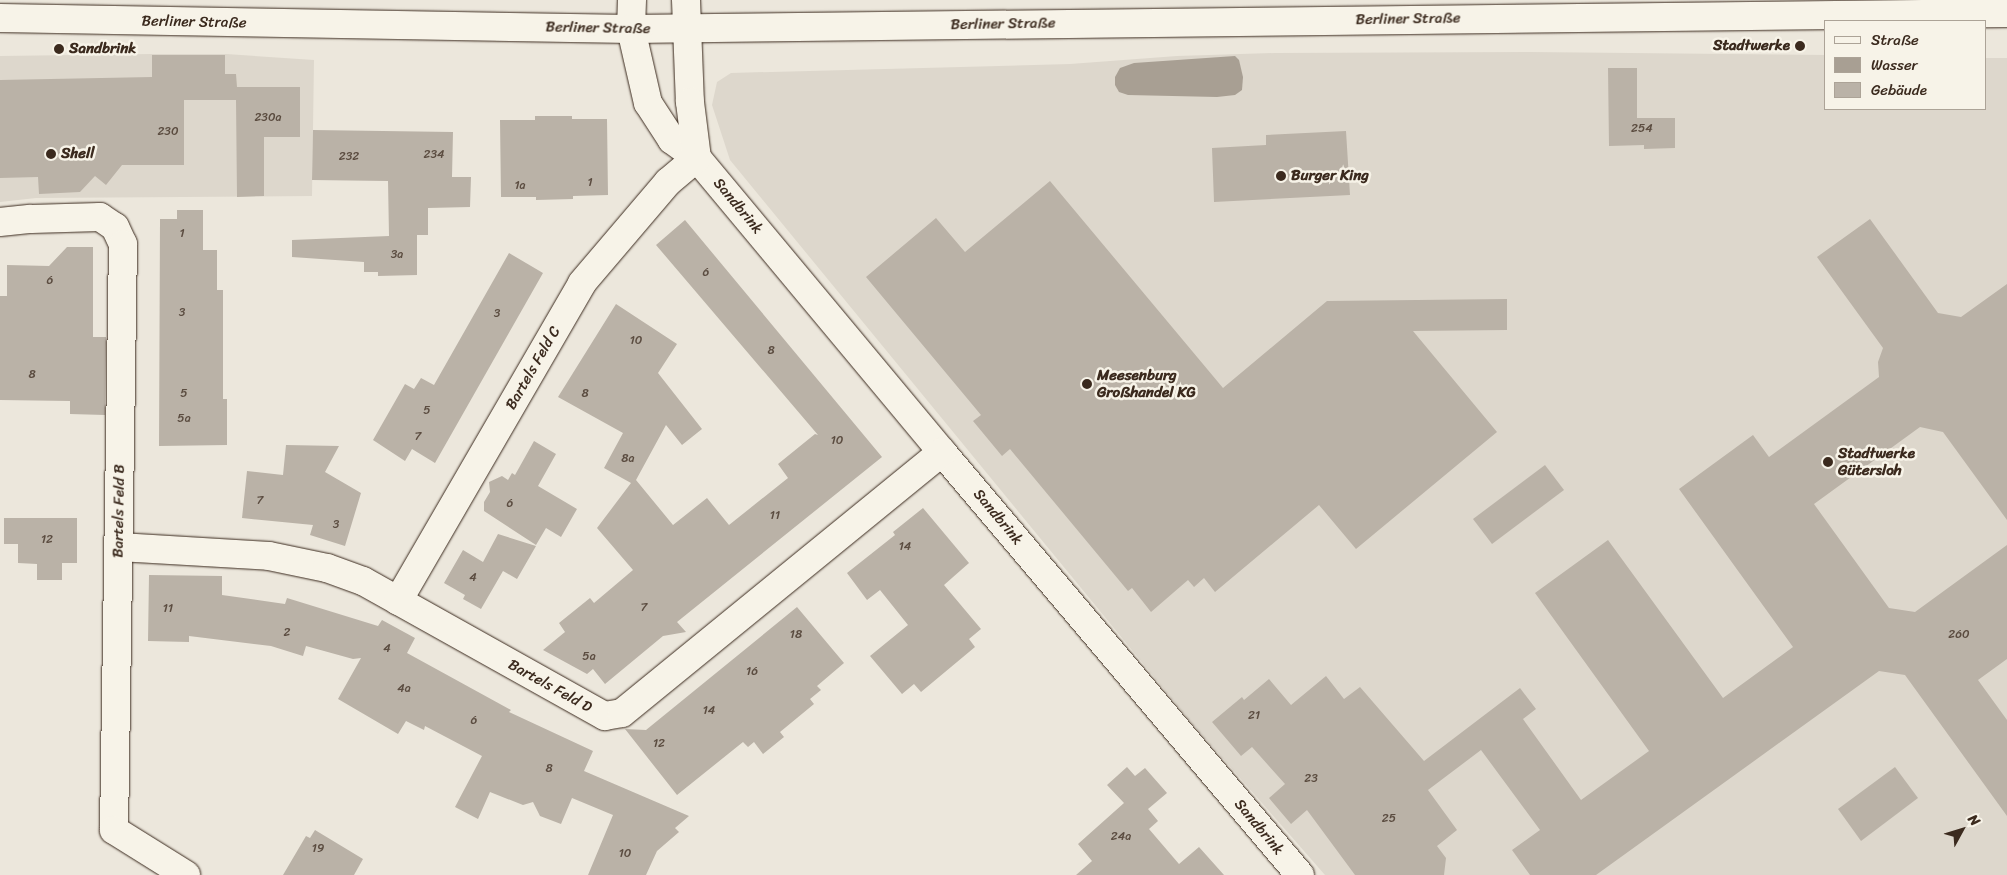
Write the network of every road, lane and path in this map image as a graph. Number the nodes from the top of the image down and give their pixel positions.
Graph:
1 (632, 0) edge
2 (686, 0) edge
3 (2007, 13) edge
4 (0, 18) edge
5 (685, 28) junction
6 (631, 29) junction
7 (698, 158) junction
8 (0, 222) edge
9 (942, 452) junction
10 (119, 547) junction
11 (398, 601) junction
12 (186, 875) edge
13 (1300, 875) edge

1 - 6 street, Sandbrink
2 - 5 street
3 - 5 street, Berliner Straße
4 - 6 street, Berliner Straße
5 - 6 street, Berliner Straße
5 - 7 street
6 - 7 street, Sandbrink
7 - 9 street, Sandbrink
7 - 11 street, Bartels Feld C
8 - 10 street, Bartels Feld B
9 - 11 street, Bartels Feld D
9 - 13 street, Sandbrink
10 - 11 street, Bartels Feld D
10 - 12 street, Bartels Feld B

